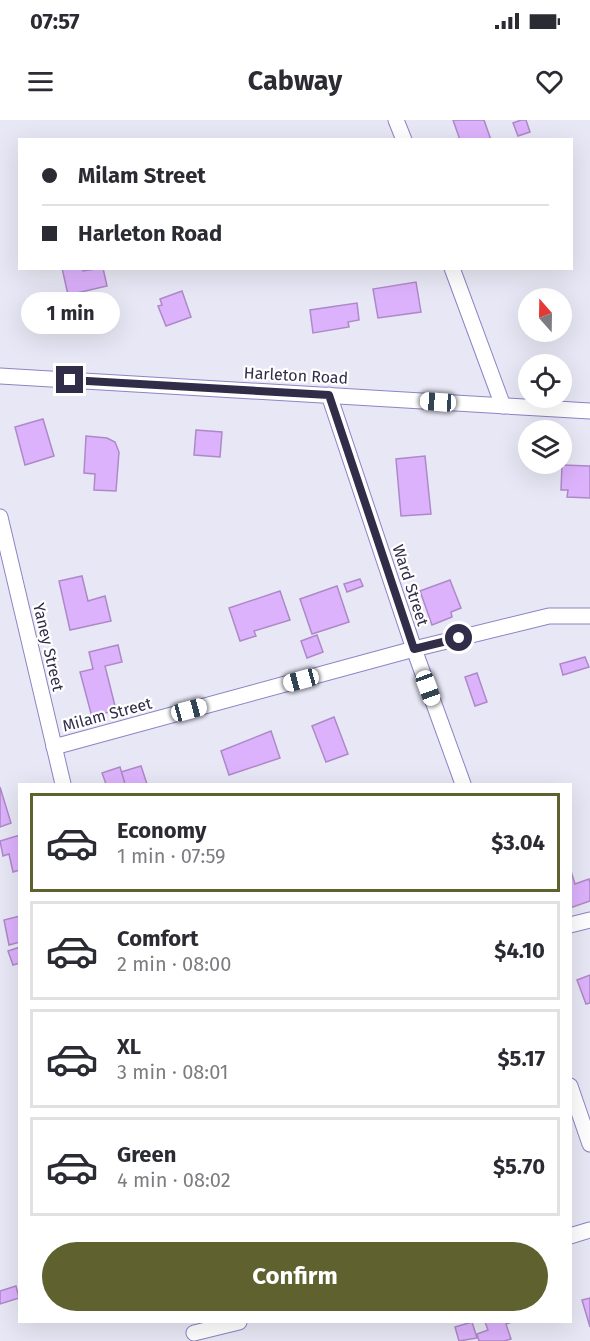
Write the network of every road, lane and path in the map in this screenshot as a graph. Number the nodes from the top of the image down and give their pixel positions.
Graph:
1 (396, 120) edge
2 (403, 138) edge
3 (453, 270) edge
4 (0, 376) edge
5 (329, 395) junction
6 (503, 406) junction
7 (590, 411) edge
8 (0, 517) edge
9 (590, 616) edge
10 (414, 649) junction
11 (54, 747) junction
12 (63, 783) edge
13 (463, 783) edge
14 (590, 920) edge
15 (572, 924) edge
16 (572, 1092) edge
17 (590, 1144) edge
18 (590, 1230) edge
19 (572, 1235) edge
20 (235, 1323) edge
21 (194, 1332) edge

1 - 2 street
3 - 6 street
4 - 5 street, Harleton Road
5 - 6 street, Harleton Road
5 - 10 street, Ward Street
6 - 7 street, Harleton Road
8 - 11 street, Yaney Street
9 - 10 street, Milam Street
10 - 11 street, Milam Street
10 - 13 street, Ward Street
11 - 12 street, Yaney Street
14 - 15 street
16 - 17 street
18 - 19 street
20 - 21 street

